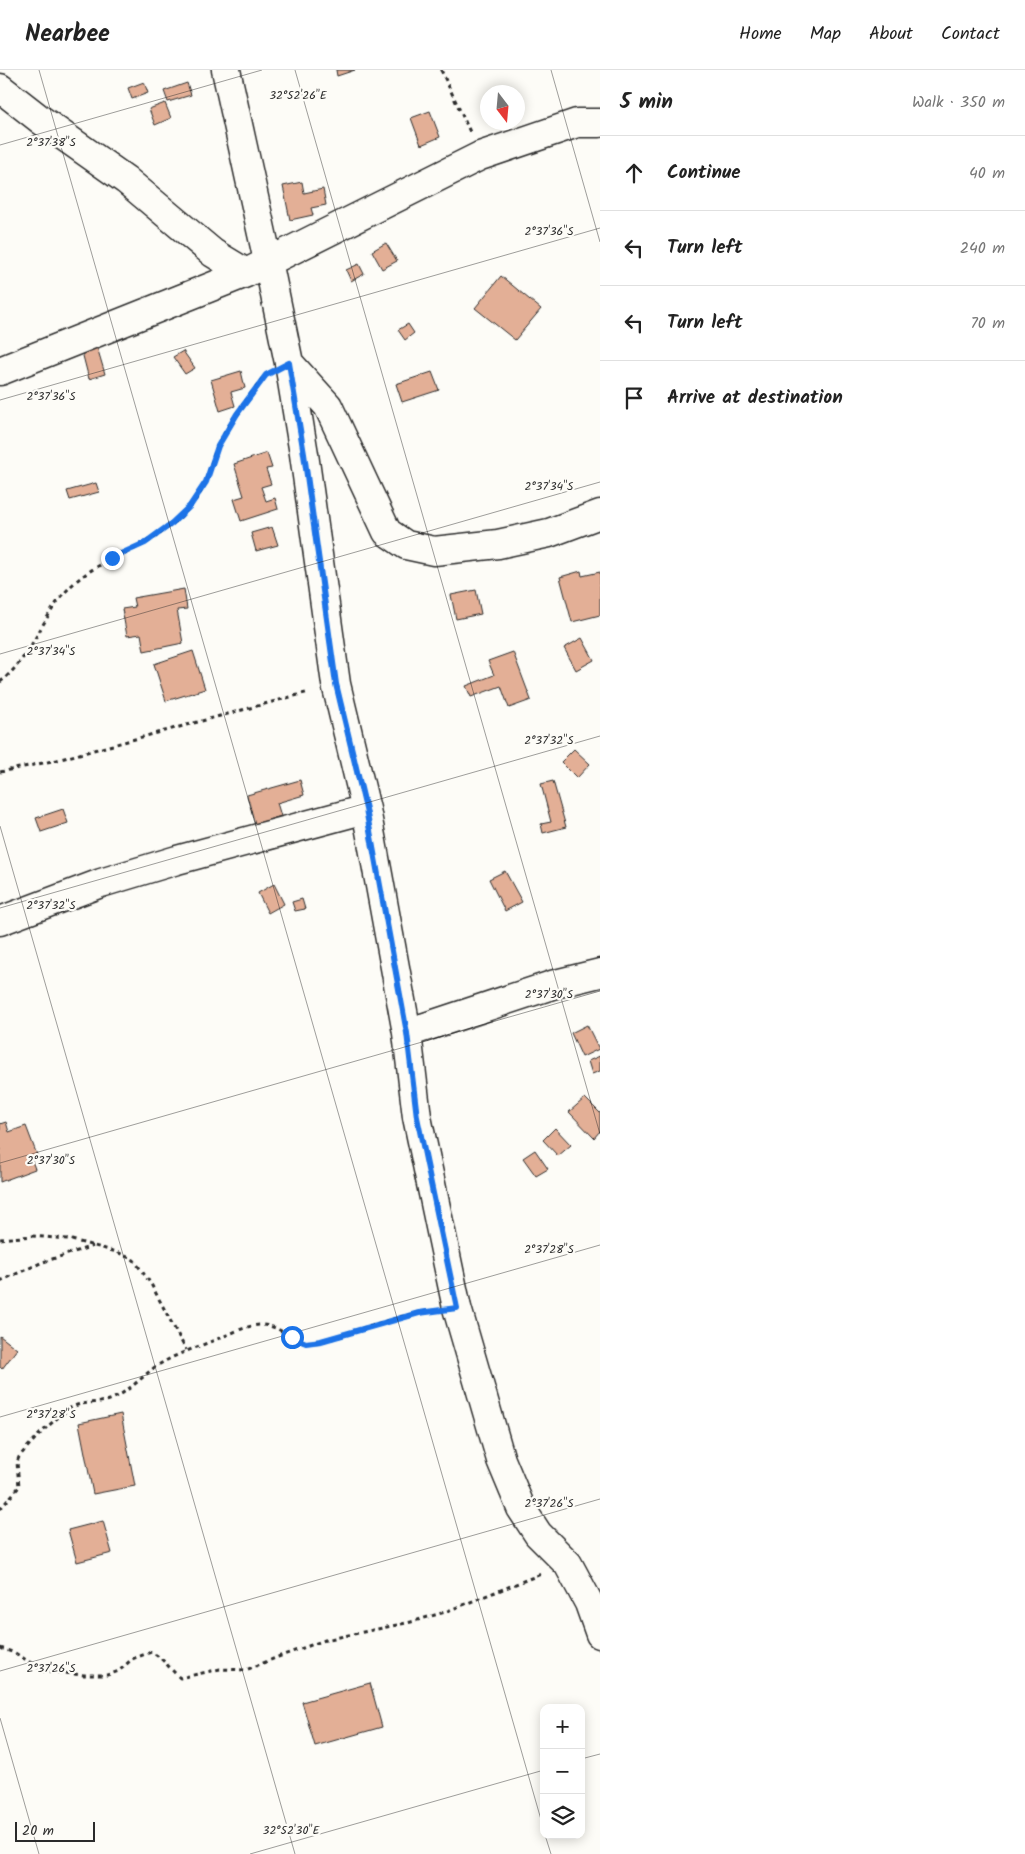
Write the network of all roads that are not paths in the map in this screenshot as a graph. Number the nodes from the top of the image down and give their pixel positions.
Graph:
1 (226, 70) edge
2 (0, 88) edge
3 (600, 123) edge
4 (257, 267) junction
5 (289, 363) junction
6 (0, 371) edge
7 (600, 514) edge
8 (366, 809) junction
9 (0, 921) edge
10 (600, 973) edge
11 (407, 1033) junction
12 (600, 1634) edge

1 - 4 street
2 - 4 street
3 - 4 street
4 - 5 street
4 - 6 street
5 - 7 street
5 - 8 street
8 - 9 street
8 - 11 street
10 - 11 street
11 - 12 street

